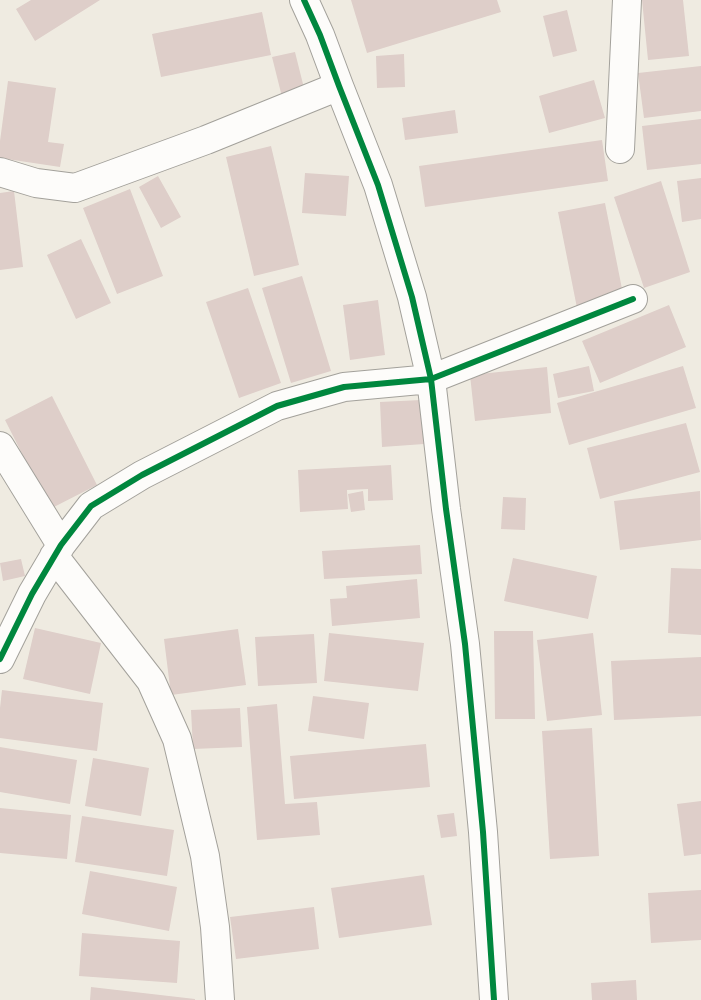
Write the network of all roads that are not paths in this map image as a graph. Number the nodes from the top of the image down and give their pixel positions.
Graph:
1 (304, 0) edge
2 (627, 0) edge
3 (339, 86) junction
4 (620, 149) dead end
5 (0, 172) edge
6 (633, 299) dead end
7 (431, 379) junction
8 (0, 446) edge
9 (57, 551) junction
10 (0, 659) edge
11 (220, 1000) edge
12 (494, 1000) edge

1 - 3 street
2 - 4 street
3 - 5 street
3 - 7 street
6 - 7 street
7 - 9 street
7 - 12 street
8 - 9 street
9 - 10 street
9 - 11 street

